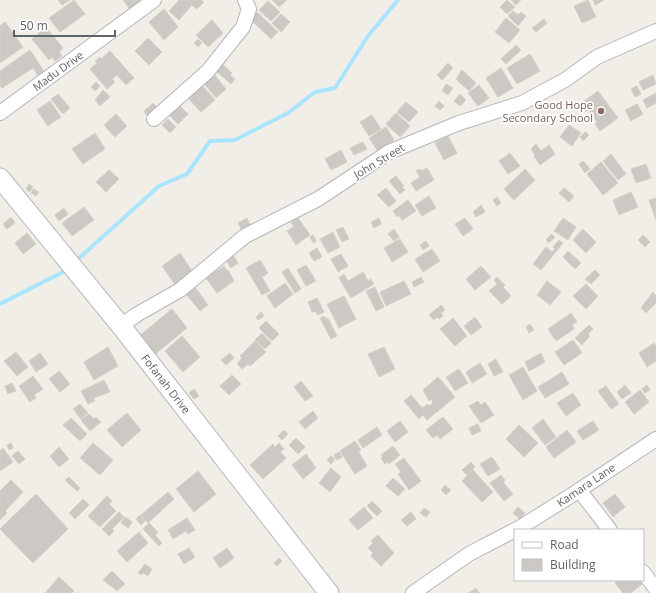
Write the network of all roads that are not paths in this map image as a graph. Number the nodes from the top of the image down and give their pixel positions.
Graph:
1 (154, 0) edge
2 (245, 0) edge
3 (656, 31) edge
4 (0, 113) edge
5 (154, 119) dead end
6 (0, 178) edge
7 (121, 326) junction
8 (656, 439) edge
9 (579, 490) junction
10 (517, 529) edge
11 (609, 529) edge
12 (514, 531) edge
13 (644, 573) edge
14 (656, 589) edge
15 (329, 593) edge
16 (413, 593) edge

1 - 4 street, Madu Drive
2 - 5 street
3 - 7 street, John Street
6 - 7 street, Fofanah Drive
7 - 15 street, Fofanah Drive
8 - 9 street, Kamara Lane
9 - 10 street, Kamara Lane
9 - 11 street
12 - 16 street, Kamara Lane
13 - 14 street

